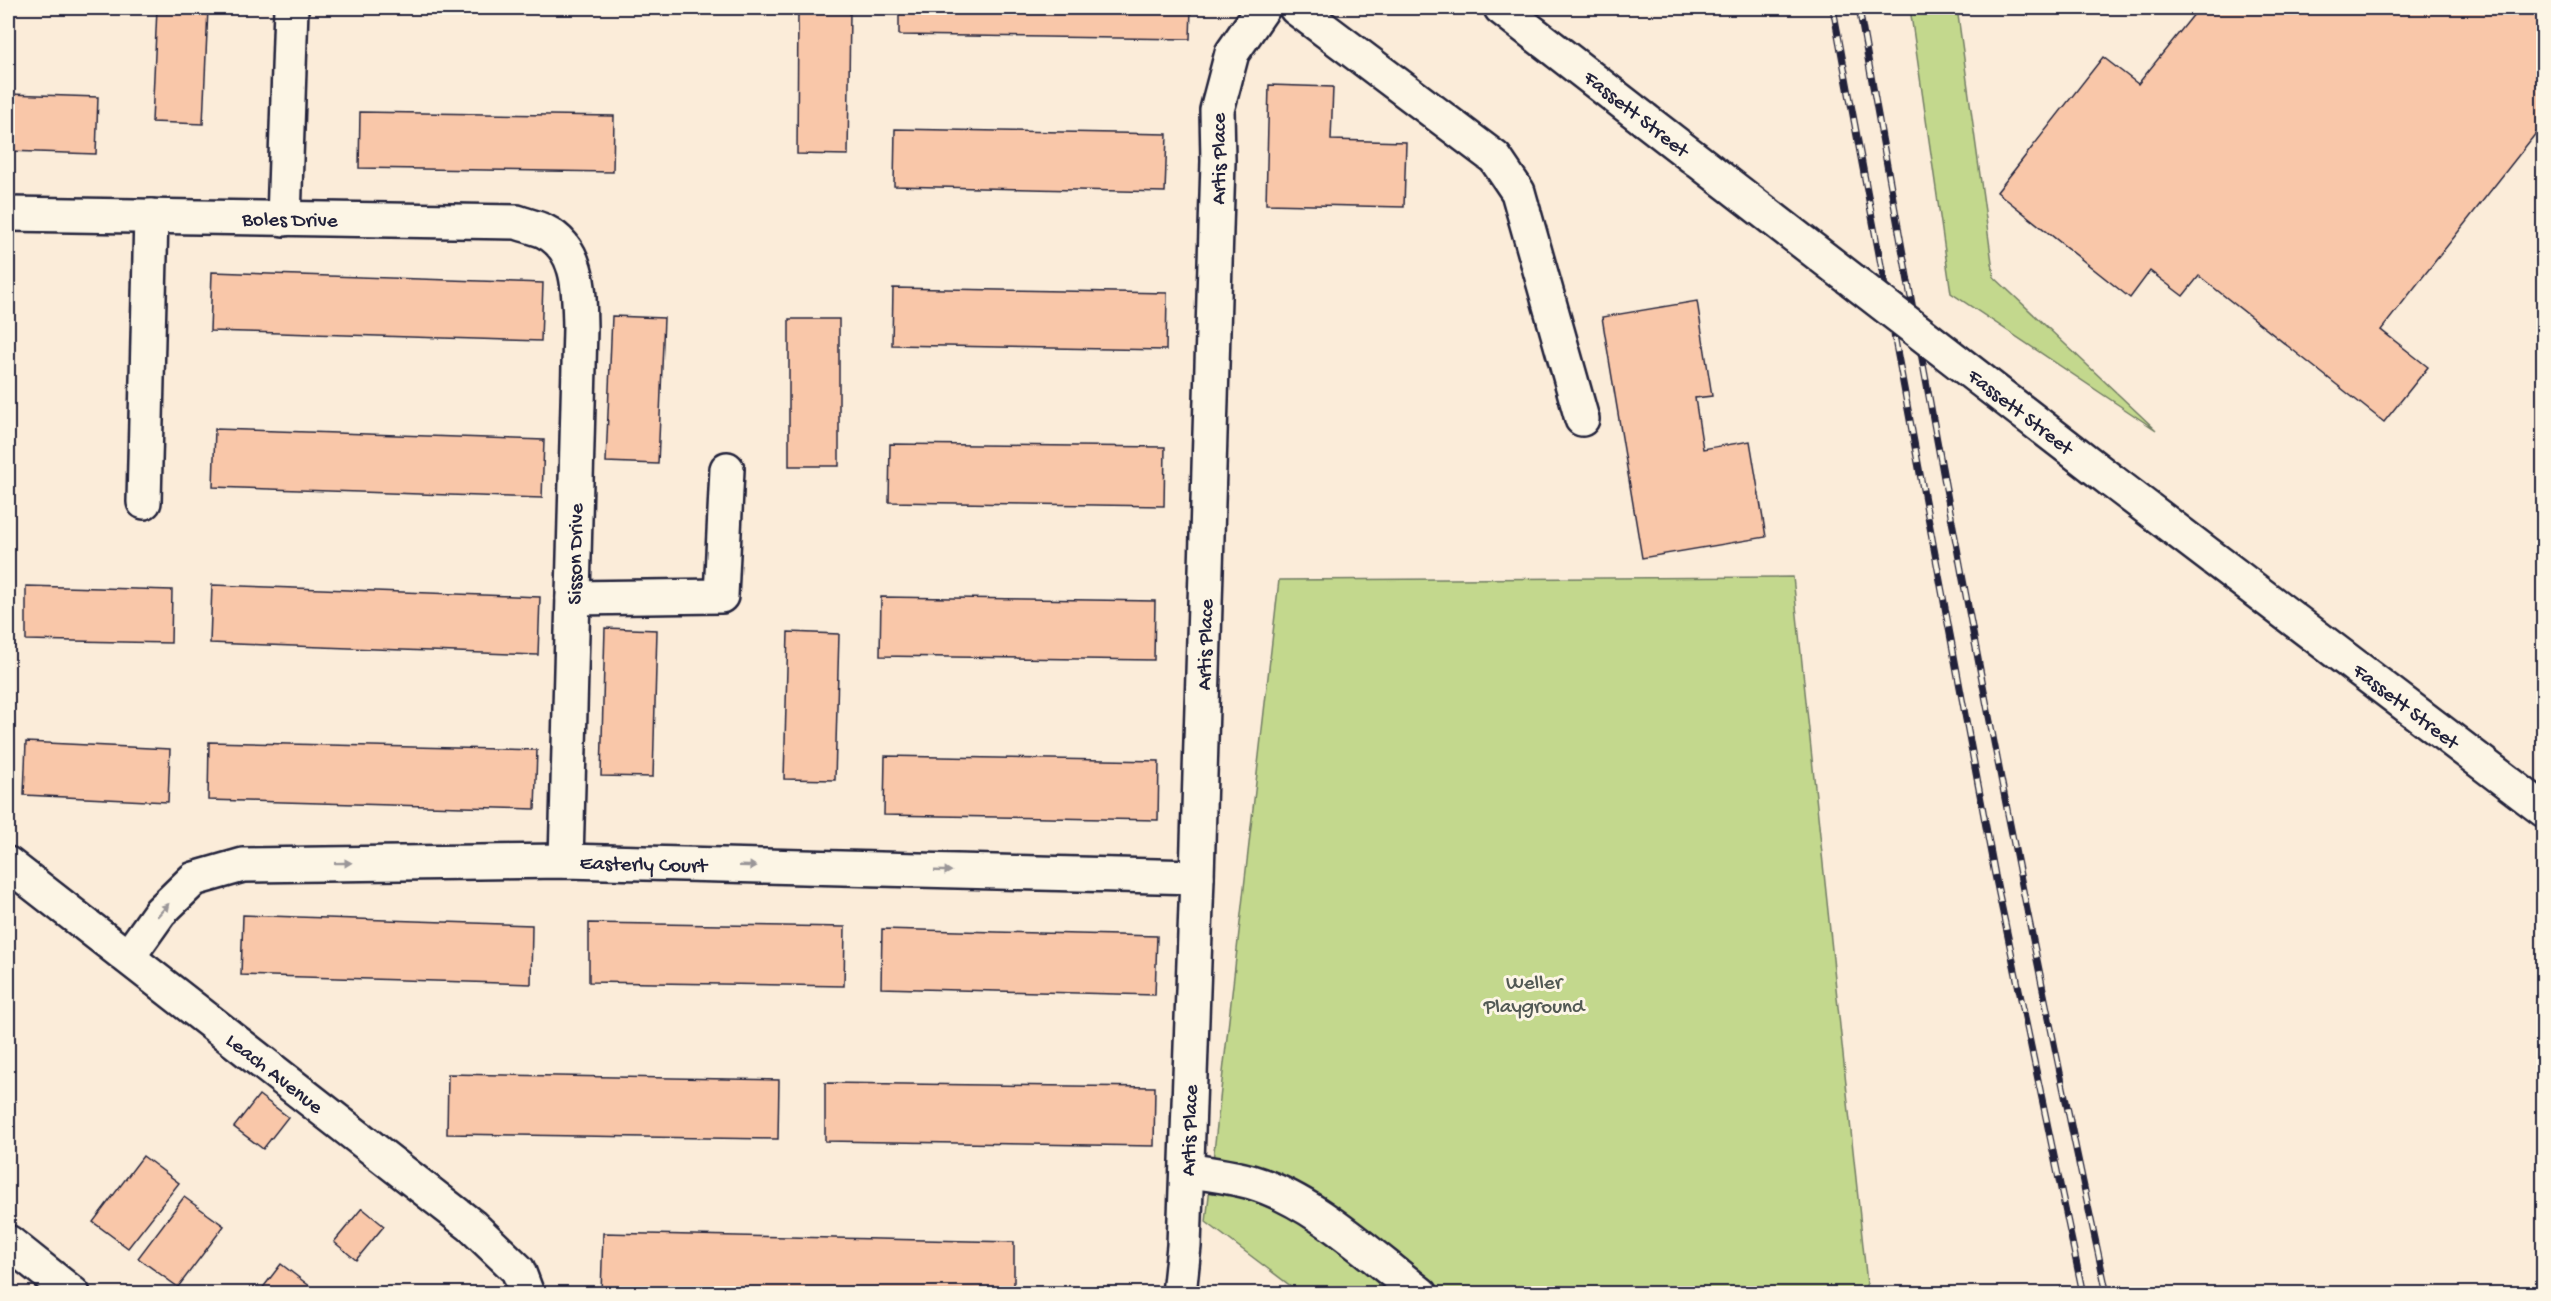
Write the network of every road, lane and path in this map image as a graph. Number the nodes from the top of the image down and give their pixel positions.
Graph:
1 (291, 8) edge
2 (1263, 8) edge
3 (1296, 8) edge
4 (1501, 8) edge
5 (8, 214) edge
6 (151, 216) junction
7 (284, 219) junction
8 (565, 249) joint
9 (1582, 419) dead end
10 (726, 469) dead end
11 (144, 502) dead end
12 (573, 598) junction
13 (2544, 810) edge
14 (566, 861) junction
15 (8, 864) edge
16 (1197, 878) junction
17 (128, 957) junction
18 (1187, 1170) junction
19 (8, 1242) edge
20 (73, 1293) edge
21 (527, 1293) edge
22 (1179, 1293) edge
23 (1421, 1293) edge

1 - 7 street
2 - 16 street, Artis Place
3 - 9 street
4 - 13 street, Fassett Street, bridge
5 - 6 street, Boles Drive
6 - 7 street, Boles Drive
6 - 11 street
7 - 8 street, Boles Drive
8 - 12 street, Sisson Drive
10 - 12 street
12 - 14 street, Sisson Drive
14 -> 16 street, Easterly Court
17 -> 14 street, Easterly Court
15 - 17 street, Leach Avenue
16 - 18 street, Artis Place
17 - 21 street, Leach Avenue
18 - 22 street, Artis Place
18 - 23 street
19 - 20 street

